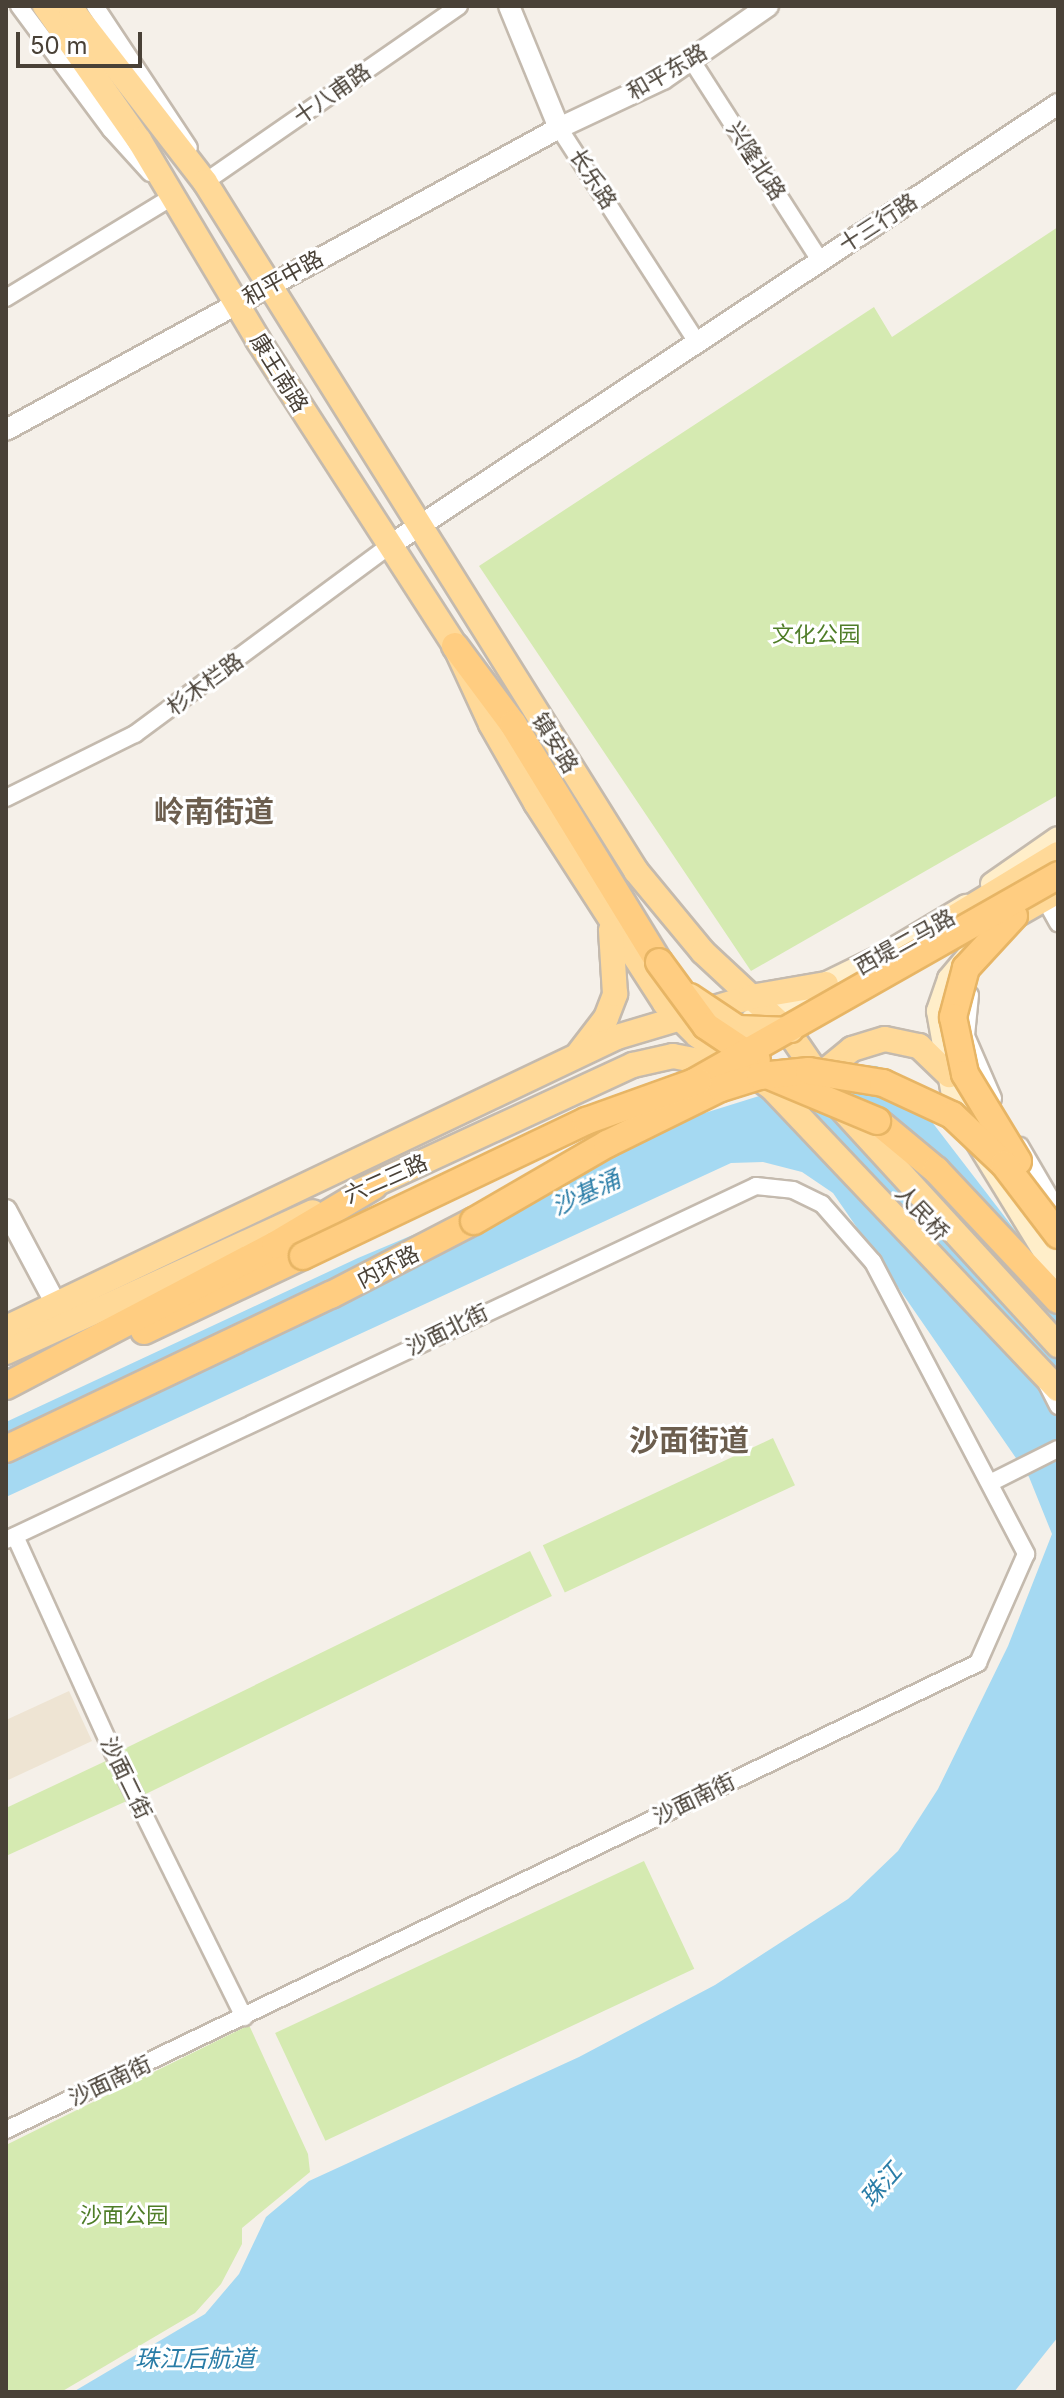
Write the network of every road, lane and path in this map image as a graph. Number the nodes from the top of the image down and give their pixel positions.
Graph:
1 (19, 6) edge
2 (45, 6) edge
3 (69, 6) edge
4 (95, 6) edge
5 (459, 6) edge
6 (509, 6) edge
7 (768, 6) edge
8 (692, 61) junction
9 (1058, 104) edge
10 (559, 128) junction
11 (205, 182) junction
12 (174, 196) junction
13 (820, 260) junction
14 (270, 285) junction
15 (6, 298) edge
16 (236, 304) junction
17 (697, 342) junction
18 (6, 430) edge
19 (419, 526) junction
20 (389, 546) junction
21 (455, 646) junction
22 (6, 798) edge
23 (1058, 838) edge
24 (1058, 854) edge
25 (1058, 867) edge
26 (1058, 875) edge
27 (1056, 904) edge
28 (608, 918) junction
29 (953, 918) junction
30 (1014, 920) junction
31 (703, 952) junction
32 (659, 962) junction
33 (826, 984) junction
34 (757, 1009) junction
35 (677, 1018) junction
36 (577, 1055) junction
37 (949, 1075) junction
38 (819, 1076) junction
39 (529, 1079) junction
40 (772, 1088) junction
41 (796, 1104) junction
42 (540, 1105) junction
43 (877, 1121) junction
44 (374, 1186) junction
45 (6, 1210) edge
46 (1058, 1211) edge
47 (474, 1221) junction
48 (1058, 1225) edge
49 (1058, 1235) edge
50 (873, 1262) joint
51 (1058, 1274) edge
52 (1058, 1300) edge
53 (56, 1304) junction
54 (6, 1328) edge
55 (1058, 1345) edge
56 (6, 1352) edge
57 (1058, 1357) edge
58 (1034, 1364) junction
59 (6, 1386) edge
60 (1058, 1389) edge
61 (6, 1395) edge
62 (1058, 1406) edge
63 (6, 1449) edge
64 (1058, 1449) edge
65 (994, 1481) junction
66 (11, 1538) edge
67 (244, 2017) junction
68 (6, 2130) edge

1 - 12 street, 康王南路
2 - 12 main road, 康王南路
3 - 11 main road, 康王南路
4 - 11 street, 康王南路
5 - 11 street, 十八甫路
6 - 10 street, 长乐路
7 - 8 street, 和平东路
8 - 10 street, 和平东路
8 - 13 street, 兴隆北路
9 - 13 street, 十三行路
10 - 14 street, 和平中路
10 - 17 street, 长乐路
11 - 14 main road, 康王南路
12 - 15 street
12 - 16 main road, 康王南路
13 - 17 street, 十三行路
14 - 16 street, 和平中路
14 - 19 main road, 康王南路
16 - 18 street, 和平中路
16 - 20 main road, 康王南路
17 - 19 street
19 - 20 street
19 - 31 main road, 镇安路
20 - 21 main road, 镇安路
20 - 22 street, 杉木栏路
21 - 28 main road, 镇安路
21 - 32 highway
23 - 29 main road, 西堤二马路
24 - 29 main road
25 - 29 main road
26 - 47 highway, bridge
27 - 30 main road
28 - 35 main road, 镇安路
28 - 36 main road
29 - 33 main road, 西堤二马路
30 - 32 main road, bridge
30 - 37 main road
30 - 46 street
30 - 48 highway, bridge
31 - 33 main road
31 - 34 main road, 镇安路
32 - 43 highway, bridge
33 - 34 main road, 六二三路
34 - 35 main road, 六二三路
34 - 38 main road, 人民桥
34 - 40 main road
35 - 36 main road, 六二三路
35 - 40 main road, 镇安路
36 - 39 main road, 六二三路
37 - 38 main road
37 - 51 main road
38 - 55 main road, 人民桥, bridge
39 - 42 main road
39 - 53 main road, 六二三路
40 - 41 main road, 人民桥
40 - 42 main road, 六二三路
41 - 57 main road, 人民桥
41 - 58 main road
42 - 44 main road, 六二三路
43 - 52 highway, 内环路
43 - 61 highway, 内环路, bridge
44 - 56 main road, 六二三路
44 - 59 highway
45 - 53 street
47 - 49 highway, 内环路, bridge
47 - 63 highway, 内环路
50 - 65 street, 沙面南街
50 - 66 street, 沙面北街
53 - 54 main road, 六二三路
58 - 60 main road
58 - 62 street
64 - 65 street
65 - 67 street, 沙面南街
66 - 67 street, 沙面二街
67 - 68 street, 沙面南街

